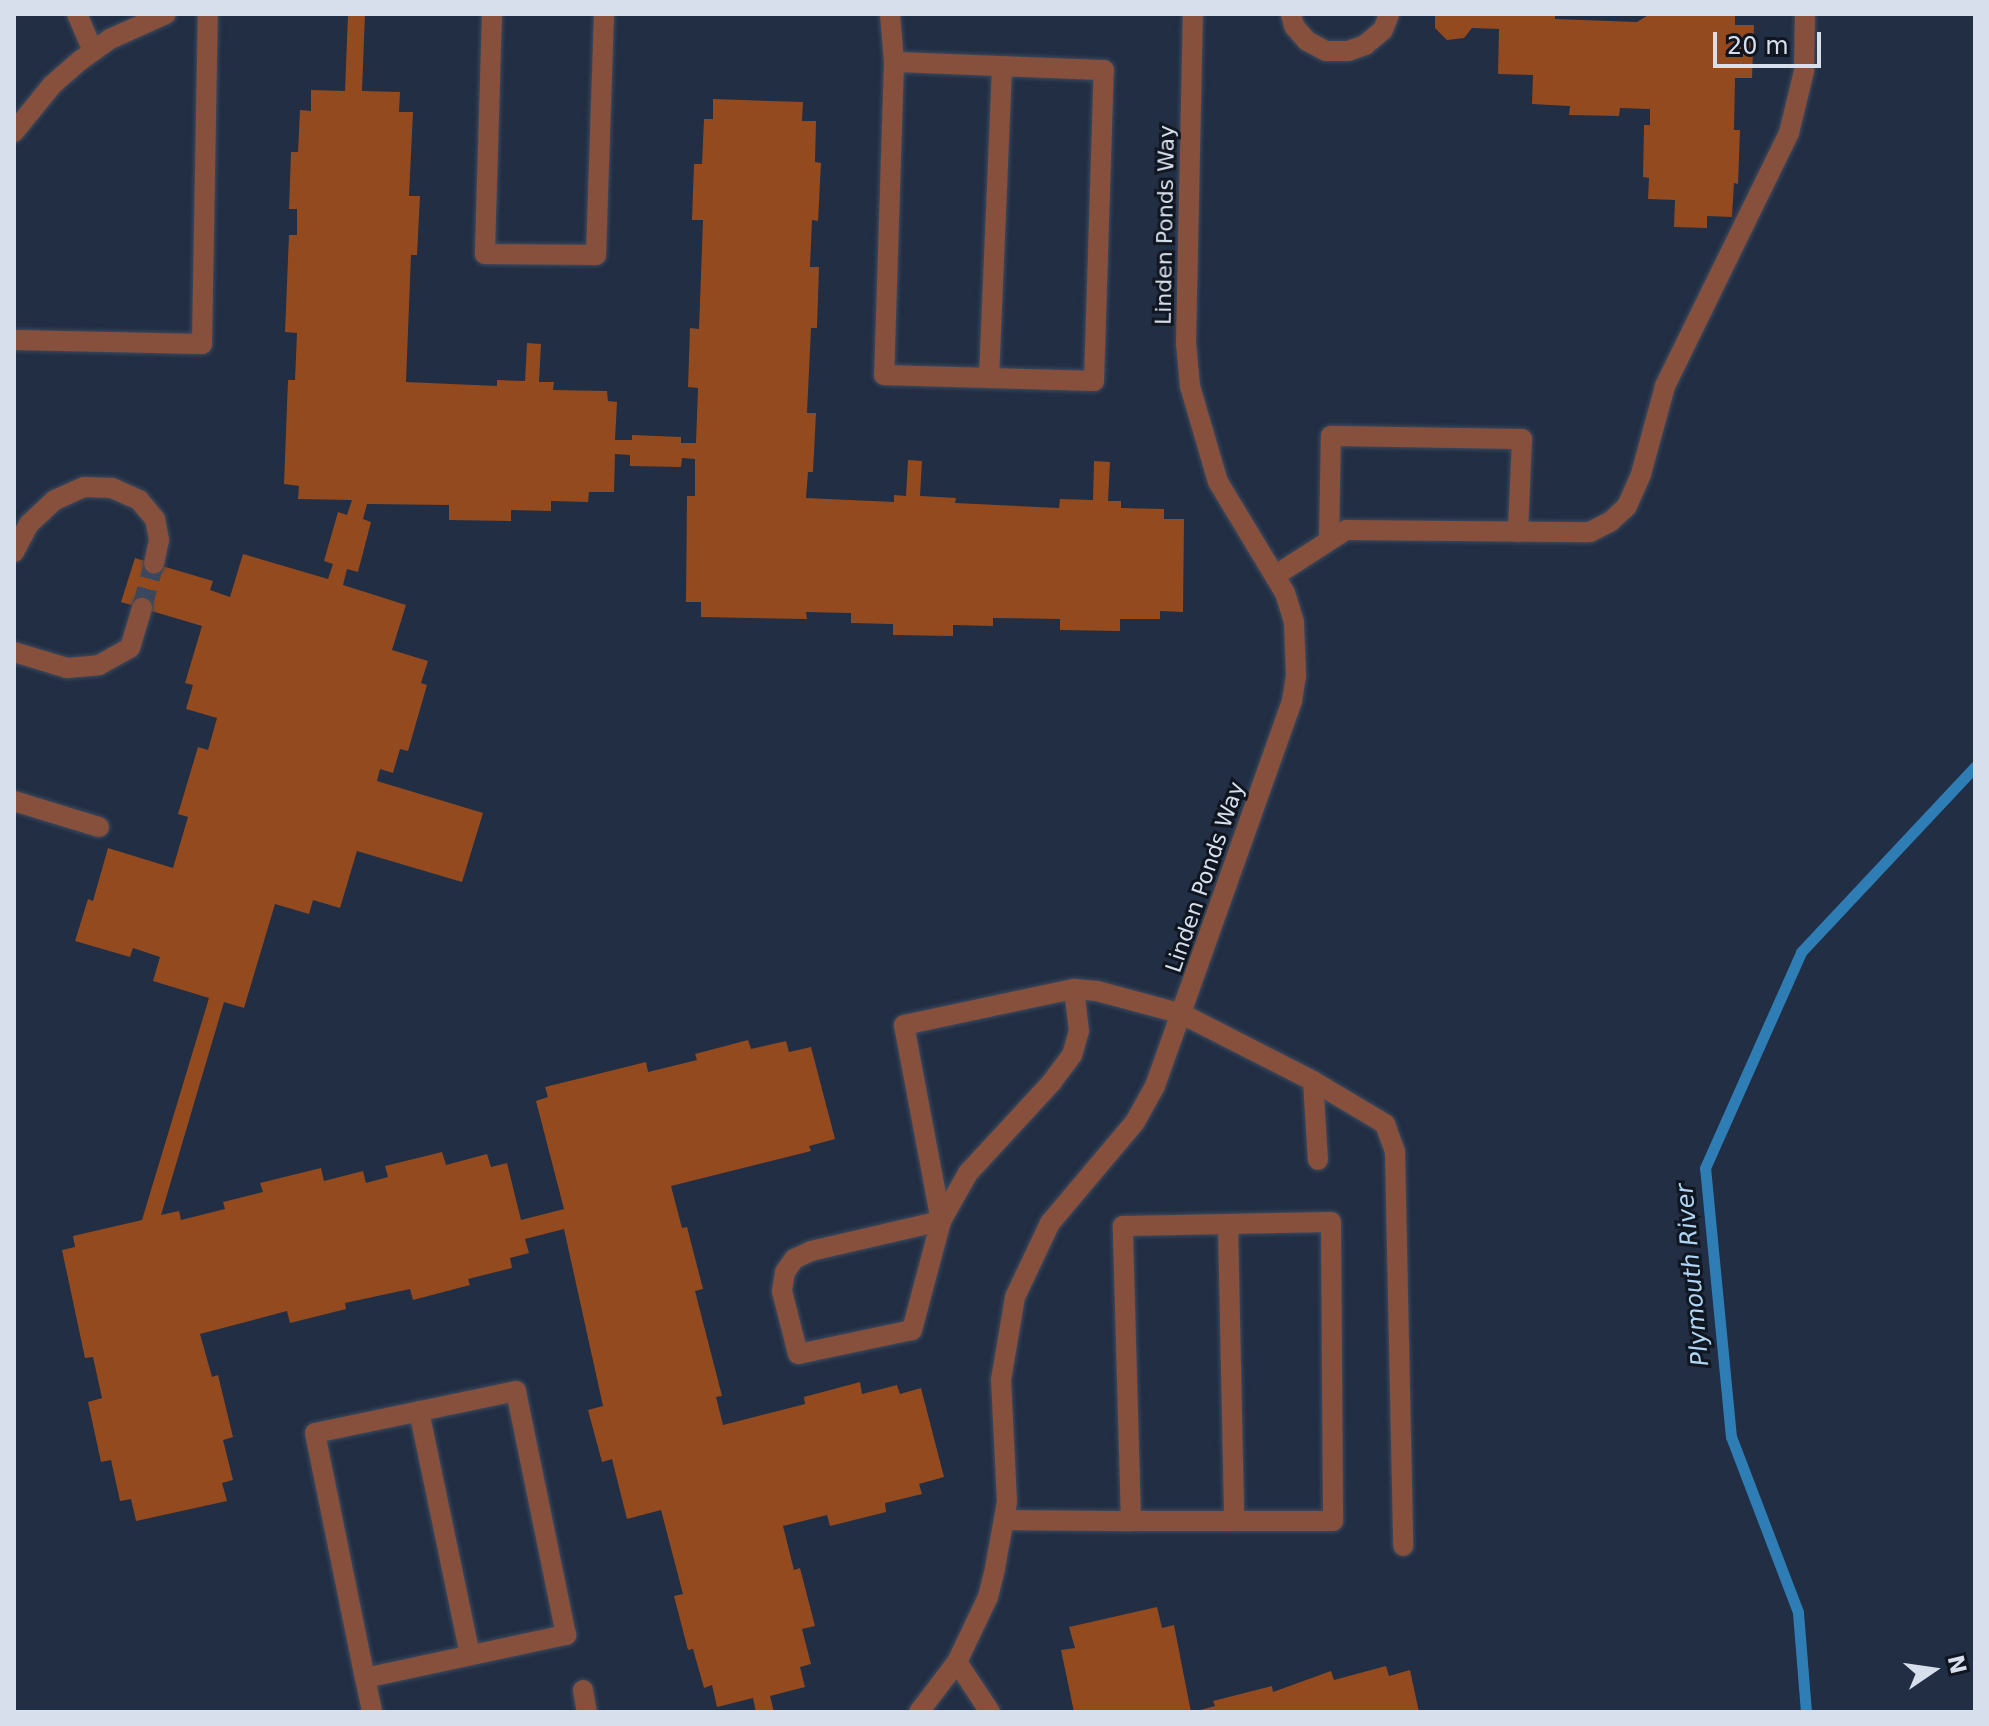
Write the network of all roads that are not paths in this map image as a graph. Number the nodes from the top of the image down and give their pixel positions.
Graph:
1 (77, 14) edge
2 (166, 14) edge
3 (208, 14) edge
4 (492, 14) edge
5 (604, 14) edge
6 (890, 14) edge
7 (1193, 14) edge
8 (1291, 14) edge
9 (1389, 14) edge
10 (1805, 14) edge
11 (93, 51) junction
12 (894, 62) junction
13 (1002, 66) junction
14 (14, 132) edge
15 (14, 340) edge
16 (989, 378) junction
17 (1518, 532) junction
18 (1329, 537) junction
19 (14, 552) edge
20 (154, 563) tunnel mouth
21 (1276, 575) junction
22 (142, 608) tunnel mouth
23 (14, 652) edge
24 (14, 801) edge
25 (99, 827) dead end
26 (1074, 989) junction
27 (1182, 1014) junction
28 (1313, 1081) junction
29 (1318, 1160) dead end
30 (941, 1221) junction
31 (1228, 1224) junction
32 (419, 1411) junction
33 (1005, 1520) junction
34 (1131, 1521) junction
35 (1234, 1521) junction
36 (1403, 1546) dead end
37 (470, 1655) junction
38 (957, 1662) junction
39 (365, 1678) junction
40 (583, 1690) dead end
41 (372, 1712) edge
42 (587, 1712) edge
43 (919, 1712) edge
44 (990, 1712) edge

1 - 11 street
2 - 11 street
3 - 15 street
4 - 5 street
6 - 12 street
7 - 21 street, Linden Ponds Way
8 - 9 street
10 - 17 street
11 - 14 street
12 - 13 street
12 - 16 street
13 - 16 street
13 - 16 street
17 - 18 street
17 - 18 street
18 - 21 street
19 - 20 street
21 - 27 street, Linden Ponds Way
22 - 23 street
24 - 25 street
26 - 27 street
26 - 30 street
26 - 30 street
27 - 28 street
27 - 33 street, Linden Ponds Way
28 - 29 street
28 - 36 street
30 - 30 street
31 - 34 street
31 - 35 street
31 - 35 street
32 - 37 street
32 - 37 street
32 - 39 street
33 - 34 street
33 - 38 street, Linden Ponds Way
34 - 35 street
37 - 39 street
38 - 43 street, Linden Ponds Way
38 - 44 street
39 - 41 street
40 - 42 street

